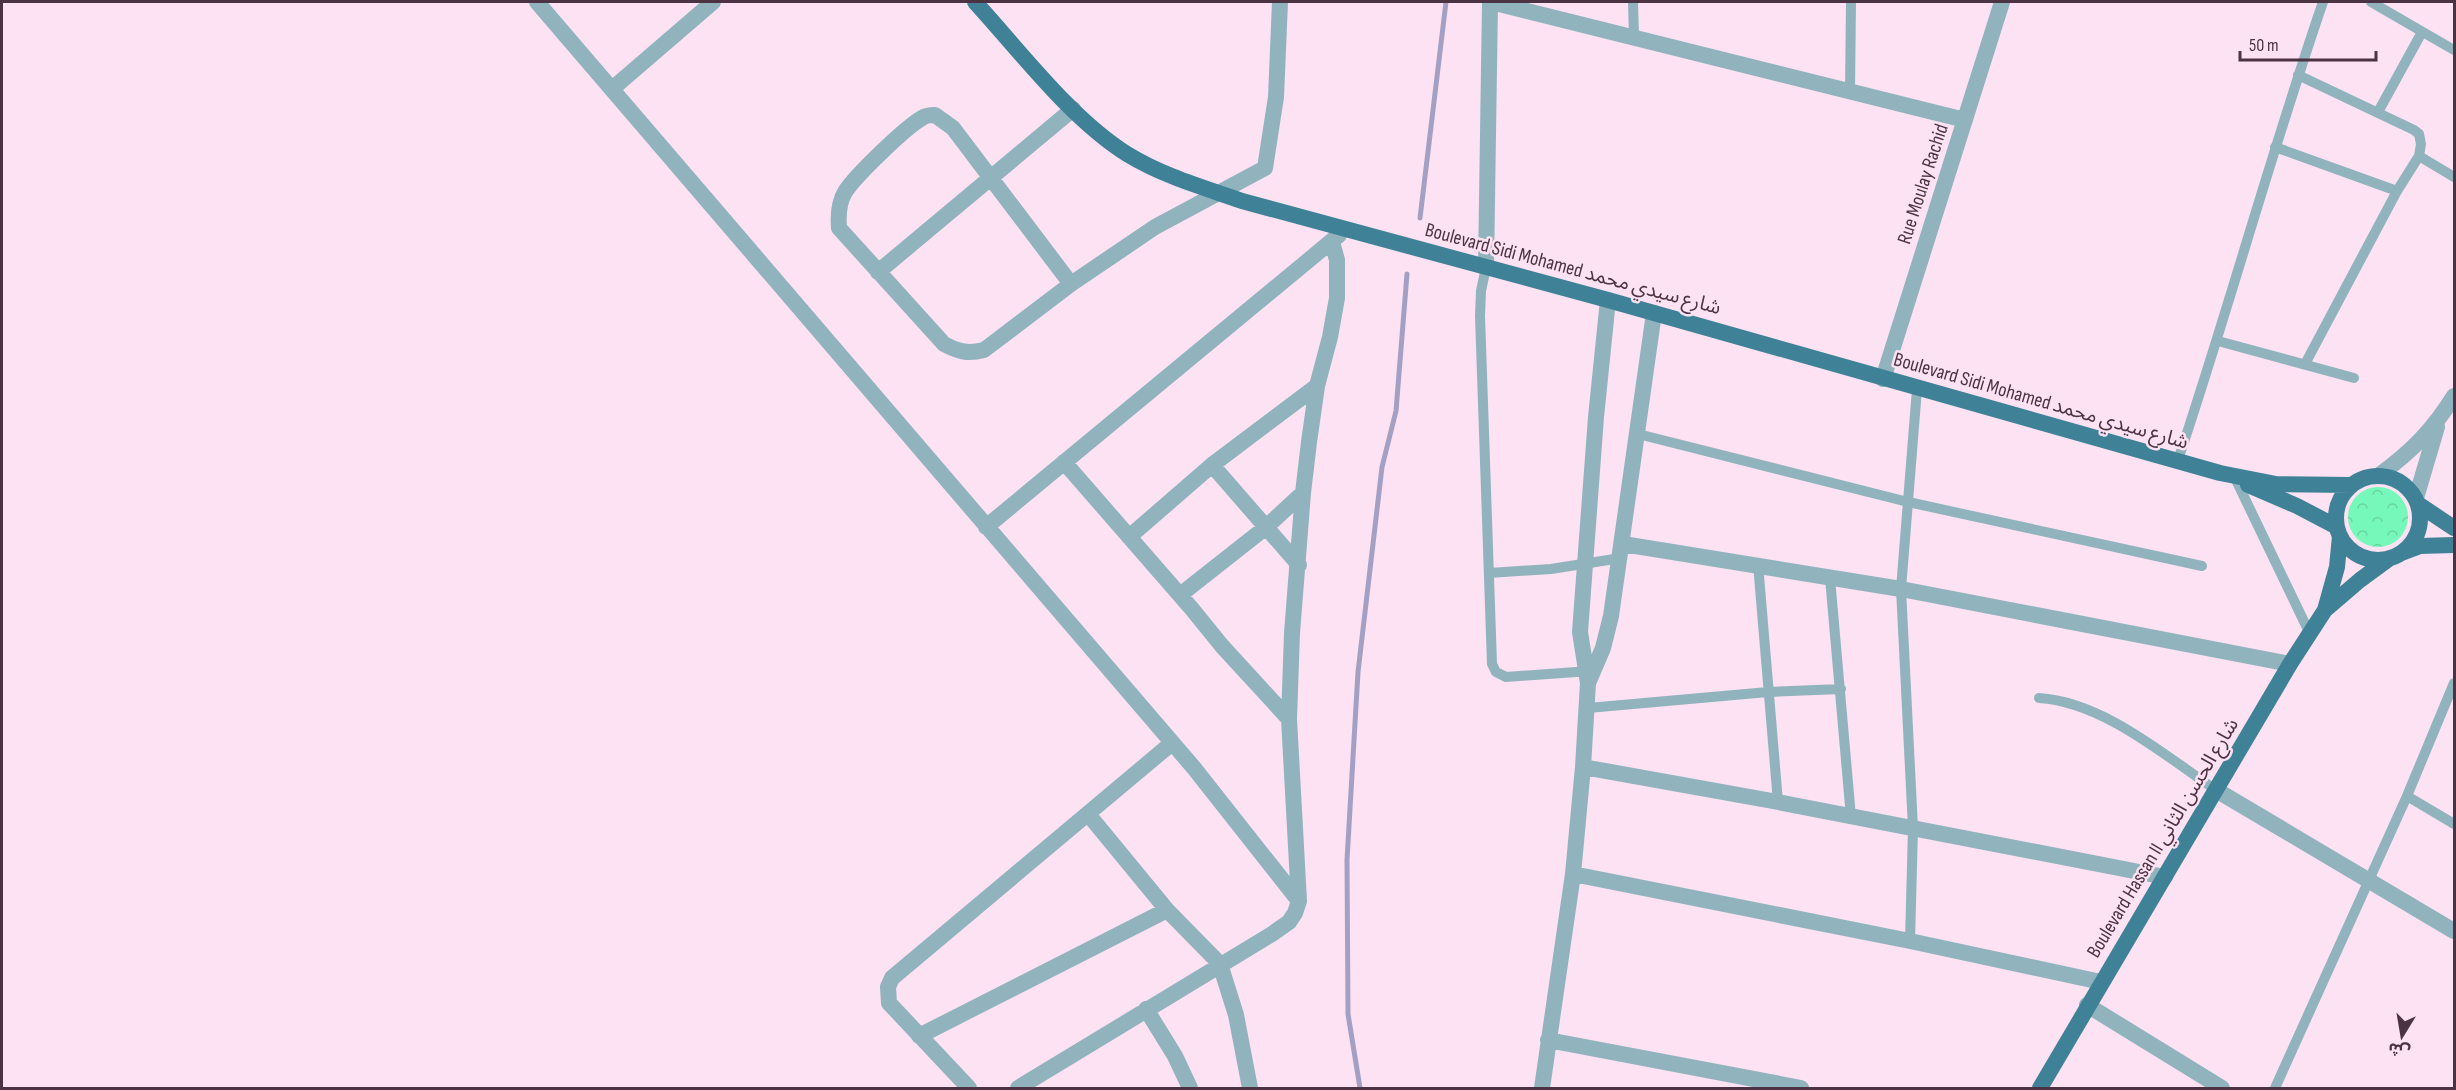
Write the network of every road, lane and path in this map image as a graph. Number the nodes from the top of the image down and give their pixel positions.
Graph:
1 (537, 2) edge
2 (713, 2) edge
3 (975, 2) edge
4 (1280, 2) edge
5 (1491, 2) edge
6 (1633, 2) edge
7 (1851, 2) edge
8 (2002, 2) edge
9 (2323, 2) edge
10 (2371, 2) edge
11 (2422, 32) junction
12 (1634, 37) junction
13 (2454, 50) edge
14 (2298, 75) junction
15 (612, 89) junction
16 (1850, 91) junction
17 (1072, 109) junction
18 (2378, 112) junction
19 (1965, 120) junction
20 (2275, 147) junction
21 (2419, 156) junction
22 (2454, 177) edge
23 (990, 178) junction
24 (2397, 191) junction
25 (1217, 192) junction
26 (1346, 228) junction
27 (1332, 242) junction
28 (1486, 267) junction
29 (878, 272) junction
30 (1071, 284) junction
31 (1608, 300) junction
32 (1654, 314) junction
33 (2218, 341) junction
34 (2305, 364) junction
35 (2354, 378) dead end
36 (1883, 379) junction
37 (1317, 386) junction
38 (1917, 389) junction
39 (2454, 396) edge
40 (2438, 423) junction
41 (1638, 434) junction
42 (2178, 460) junction
43 (1064, 462) junction
44 (1212, 465) junction
45 (2220, 472) junction
46 (2378, 476) junction
47 (2236, 480) junction
48 (2351, 485) junction
49 (1303, 494) junction
50 (2417, 501) junction
51 (1908, 502) junction
52 (986, 527) junction
53 (1265, 528) junction
54 (2454, 528) edge
55 (2339, 531) junction
56 (1129, 537) junction
57 (2454, 545) edge
58 (1622, 551) junction
59 (2395, 556) junction
60 (1585, 564) junction
61 (1758, 564) junction
62 (1299, 565) junction
63 (2202, 566) dead end
64 (1489, 573) junction
65 (1830, 578) junction
66 (1901, 589) junction
67 (1180, 595) junction
68 (2325, 610) junction
69 (2310, 634) junction
70 (2290, 664) junction
71 (1589, 675) junction
72 (1841, 689) junction
73 (2453, 690) edge
74 (1768, 692) junction
75 (2039, 698) dead end
76 (1588, 708) junction
77 (1289, 719) junction
78 (1172, 743) junction
79 (1583, 767) junction
80 (2216, 790) junction
81 (2407, 796) junction
82 (1778, 802) junction
83 (1088, 814) junction
84 (1851, 817) junction
85 (2454, 824) edge
86 (1913, 828) junction
87 (1573, 874) junction
88 (2165, 877) junction
89 (2370, 880) junction
90 (1299, 901) junction
91 (1167, 910) junction
92 (2454, 931) edge
93 (1910, 941) junction
94 (1220, 964) junction
95 (2102, 982) junction
96 (2087, 1005) junction
97 (1146, 1010) junction
98 (919, 1036) junction
99 (1548, 1040) junction
100 (969, 1089) edge
101 (1018, 1089) edge
102 (1190, 1089) edge
103 (1250, 1089) edge
104 (1542, 1089) edge
105 (1801, 1089) edge
106 (2040, 1089) edge
107 (2222, 1089) edge
108 (2275, 1089) edge

1 - 15 street
2 - 15 street
3 - 17 main road, Boulevard Sidi Mohamed شارع سيدي محمد
4 - 25 street
5 - 12 street
5 - 28 street
6 - 12 lane
7 - 16 lane
8 - 19 street, Rue Moulay Rachid
9 - 14 lane
10 - 11 lane
11 - 13 lane
11 - 18 lane
12 - 16 street
14 - 18 lane
14 - 20 lane
15 - 52 street
16 - 19 street
17 - 23 street
17 - 25 main road, Boulevard Sidi Mohamed شارع سيدي محمد
18 - 21 lane
19 - 36 street, Rue Moulay Rachid
20 - 24 lane
20 - 33 lane
21 - 22 lane
21 - 24 lane
23 - 29 street
23 - 29 street
23 - 30 street
24 - 34 lane
25 - 26 main road, Boulevard Sidi Mohamed شارع سيدي محمد
25 - 30 street
26 - 27 street
26 - 28 main road, Boulevard Sidi Mohamed شارع سيدي محمد
27 - 37 street
27 - 43 street
28 - 31 main road, Boulevard Sidi Mohamed شارع سيدي محمد
28 - 64 lane
29 - 30 street
31 - 32 main road, Boulevard Sidi Mohamed شارع سيدي محمد
31 - 60 street
32 - 36 main road, Boulevard Sidi Mohamed شارع سيدي محمد
32 - 41 street
33 - 34 lane
33 - 42 lane
34 - 35 lane
36 - 38 main road, Boulevard Sidi Mohamed شارع سيدي محمد
37 - 44 street
37 - 49 street
38 - 42 main road, Boulevard Sidi Mohamed شارع سيدي محمد
38 - 51 lane
39 - 40 street
40 - 46 street
40 - 50 street
41 - 51 lane
41 - 58 street
42 - 45 main road, Boulevard Sidi Mohamed شارع سيدي محمد
43 - 52 street
43 - 56 street
44 - 53 street
44 - 56 street
45 - 47 main road
45 - 48 main road
46 - 48 main road
46 - 50 main road
47 - 55 main road
47 - 69 lane
48 - 55 main road
49 - 53 street
49 - 62 street
50 - 54 main road
50 - 59 main road
51 - 63 lane
51 - 66 lane
52 - 78 street
53 - 62 street
53 - 67 street
55 - 59 main road
55 - 68 main road
56 - 67 street
57 - 59 main road
58 - 60 lane
58 - 61 street
58 - 71 street
59 - 68 main road
60 - 64 lane
60 - 71 street
61 - 65 street
61 - 74 lane
62 - 77 street
64 - 71 lane
65 - 66 street
65 - 72 lane
66 - 70 street
66 - 86 lane
67 - 77 street
68 - 69 main road, Boulevard Hassan II شارع الحسن الثاني
69 - 70 main road, Boulevard Hassan II شارع الحسن الثاني
70 - 80 main road, Boulevard Hassan II شارع الحسن الثاني
71 - 76 street
72 - 74 lane
72 - 84 lane
73 - 81 lane
74 - 76 lane
74 - 82 lane
75 - 80 lane
76 - 79 street
77 - 90 street
78 - 83 street
78 - 90 street
79 - 82 street
79 - 87 street
80 - 88 main road, Boulevard Hassan II شارع الحسن الثاني
80 - 89 street
81 - 85 lane
81 - 89 lane
82 - 84 street
83 - 91 street
83 - 98 street
84 - 86 street
86 - 88 street
86 - 93 lane
87 - 93 street
87 - 99 street
88 - 95 main road, Boulevard Hassan II شارع الحسن الثاني
89 - 92 street
89 - 108 lane
90 - 94 street
91 - 94 street
91 - 98 street
93 - 95 street
94 - 97 street
94 - 103 street
95 - 96 main road, Boulevard Hassan II شارع الحسن الثاني
96 - 106 main road, Boulevard Hassan II شارع الحسن الثاني
96 - 107 street
97 - 101 street
97 - 102 street
98 - 100 street
99 - 104 street
99 - 105 street

